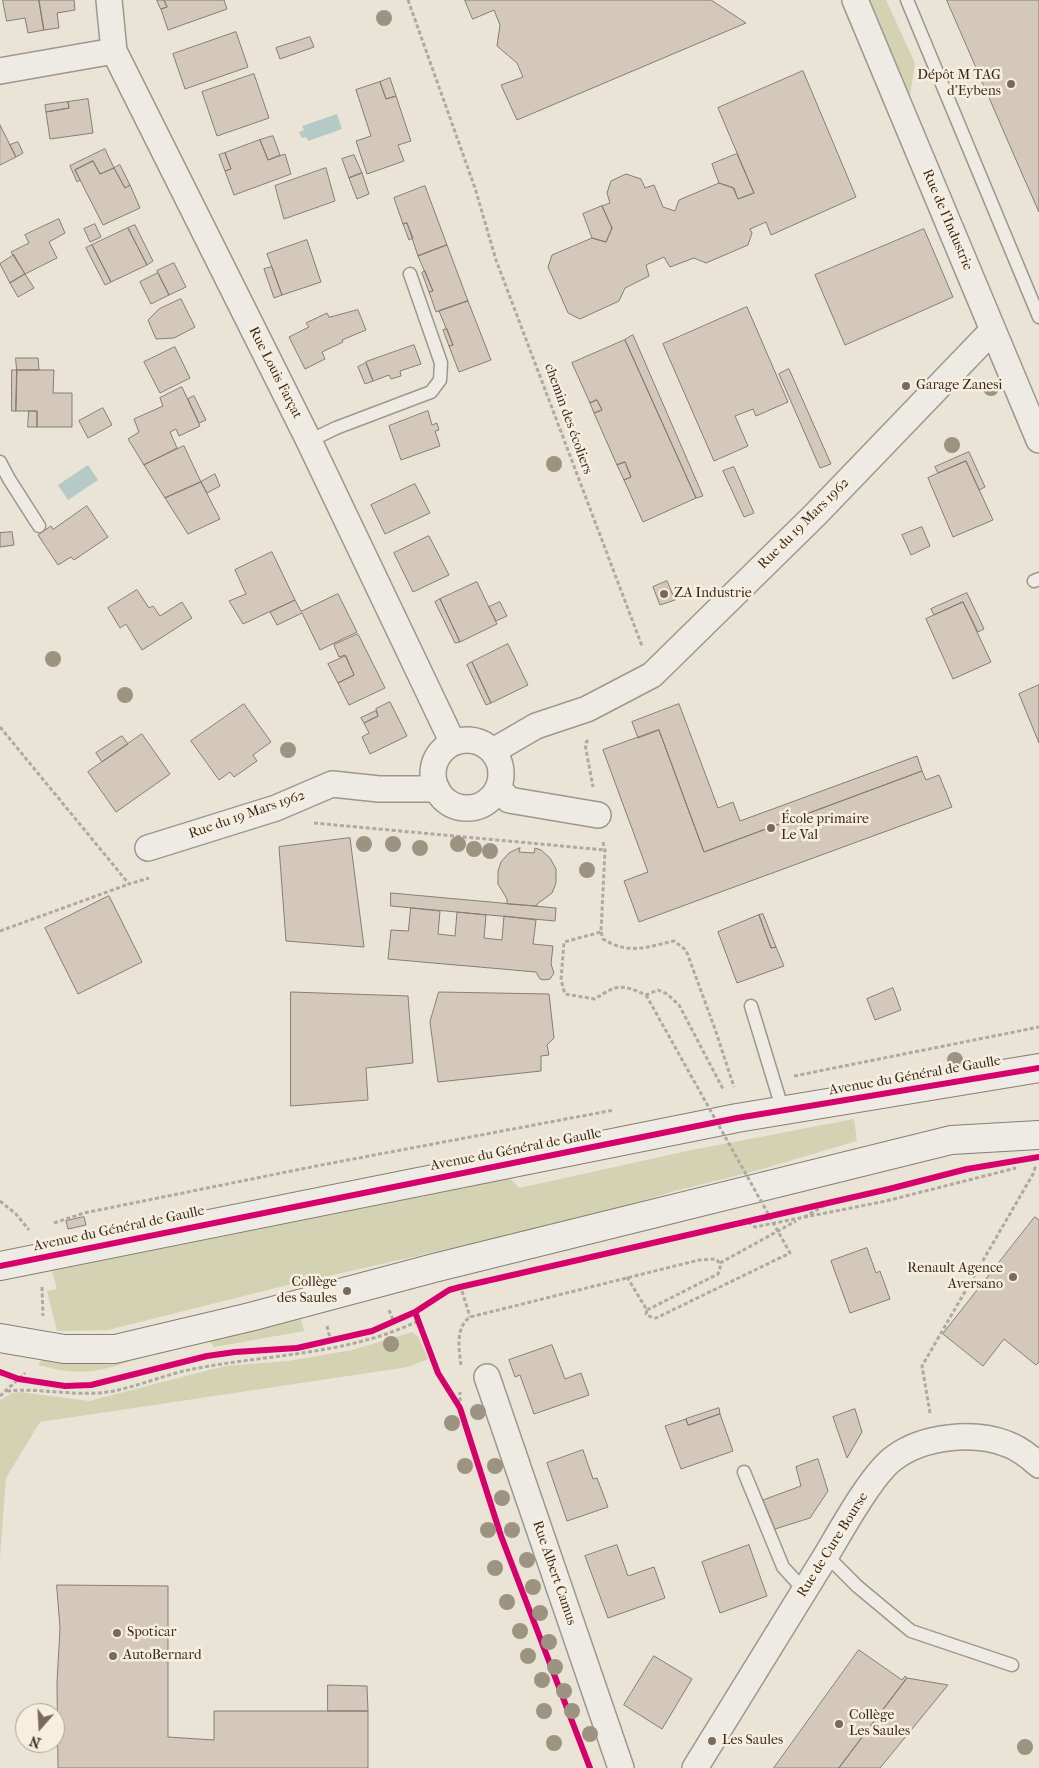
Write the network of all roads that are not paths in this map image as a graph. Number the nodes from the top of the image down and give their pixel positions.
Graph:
1 (109, 0) edge
2 (855, 0) edge
3 (907, 0) edge
4 (114, 51) junction
5 (0, 71) edge
6 (410, 274) dead end
7 (1039, 317) edge
8 (993, 330) junction
9 (1039, 440) edge
10 (309, 441) junction
11 (0, 462) edge
12 (39, 526) dead end
13 (453, 742) junction
14 (493, 751) junction
15 (498, 788) junction
16 (437, 789) junction
17 (598, 815) road end
18 (148, 848) road end
19 (751, 1006) dead end
20 (1039, 1068) edge
21 (783, 1111) junction
22 (1039, 1124) edge
23 (951, 1140) junction
24 (1035, 1147) edge
25 (0, 1266) edge
26 (0, 1338) edge
27 (487, 1377) dead end
28 (1039, 1465) edge
29 (744, 1472) dead end
30 (826, 1555) junction
31 (804, 1590) junction
32 (1012, 1665) dead end
33 (621, 1768) edge
34 (696, 1768) edge

1 - 4 street, Rue Louis Farçat
2 - 8 street, Rue de l'Industrie
3 - 7 lane
4 - 5 street
4 - 10 street, Rue Louis Farçat
6 - 10 lane
8 - 9 street, Rue de l'Industrie
8 - 14 street, Rue du 19 Mars 1962
10 - 13 street, Rue Louis Farçat
11 - 12 lane
13 - 14 street
13 - 16 street
14 - 15 street
15 - 16 street
15 - 17 street
16 - 18 street, Rue du 19 Mars 1962
19 - 21 lane
20 - 21 main road, Avenue du Général de Gaulle
21 - 25 main road, Avenue du Général de Gaulle
22 - 23 street
23 - 24 main road
23 - 26 main road
27 - 33 street, Rue Albert Camus
28 - 30 street, Rue de Cure Bourse
29 - 31 lane
30 - 31 street, Rue de Cure Bourse
30 - 32 lane
31 - 34 street, Rue de Cure Bourse

